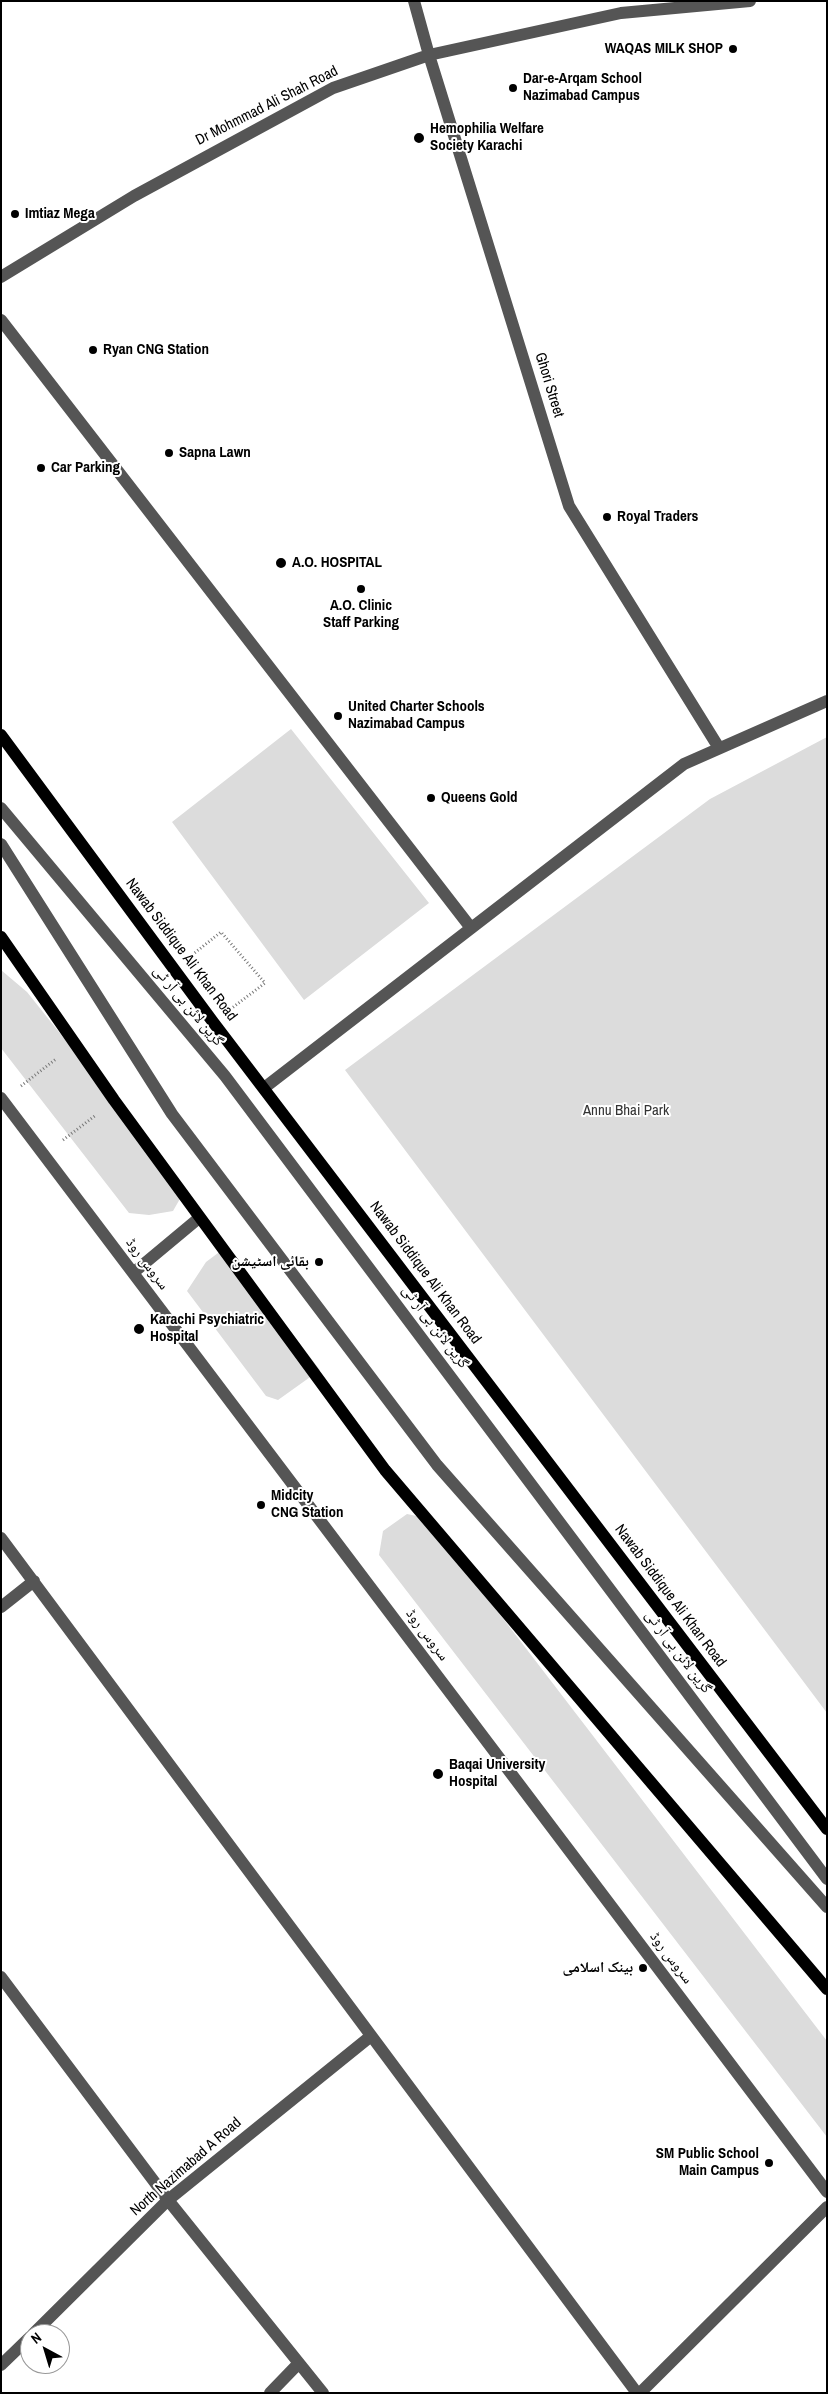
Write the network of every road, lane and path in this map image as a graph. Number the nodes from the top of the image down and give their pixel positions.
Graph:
1 (414, 1) edge
2 (750, 1) edge
3 (429, 55) junction
4 (1, 277) edge
5 (1, 320) edge
6 (827, 701) edge
7 (1, 735) edge
8 (719, 748) junction
9 (1, 808) edge
10 (1, 844) edge
11 (471, 928) junction
12 (221, 932) dead end
13 (1, 937) edge
14 (213, 1022) junction
15 (264, 1088) junction
16 (1, 1098) edge
17 (114, 1100) junction
18 (44, 1155) junction
19 (199, 1218) junction
20 (133, 1273) junction
21 (1, 1538) edge
22 (34, 1581) junction
23 (1, 1607) edge
24 (827, 1829) edge
25 (827, 1879) edge
26 (827, 1907) edge
27 (1, 1977) edge
28 (827, 1990) edge
29 (371, 2036) junction
30 (827, 2192) edge
31 (168, 2200) junction
32 (827, 2208) edge
33 (42, 2324) edge
34 (20, 2346) edge
35 (299, 2363) junction
36 (1, 2365) edge
37 (270, 2393) edge
38 (323, 2393) edge
39 (638, 2393) edge

1 - 3 street, Ghori Street
2 - 3 street, Dr Mohmmad Ali Shah Road
3 - 4 street, Dr Mohmmad Ali Shah Road
3 - 8 street, Ghori Street
5 - 11 street
6 - 8 street
7 - 14 main road, Nawab Siddique Ali Khan Road
8 - 11 street
9 - 25 street, گرین لائن بی آر ٹی
10 - 26 street
11 - 15 street
12 - 14 path
13 - 17 main road
14 - 15 main road, Nawab Siddique Ali Khan Road
15 - 24 main road, Nawab Siddique Ali Khan Road
16 - 18 street, سروس روڈ
17 - 18 path
17 - 19 main road
18 - 20 street, سروس روڈ
19 - 20 street
19 - 28 main road
20 - 30 street, سروس روڈ
21 - 22 street
22 - 23 street
22 - 29 street
27 - 31 street
29 - 31 street, North Nazimabad A Road
29 - 39 street
31 - 33 street, North Nazimabad A Road
31 - 35 street
32 - 39 street
34 - 36 street, North Nazimabad A Road
35 - 37 street
35 - 38 street

